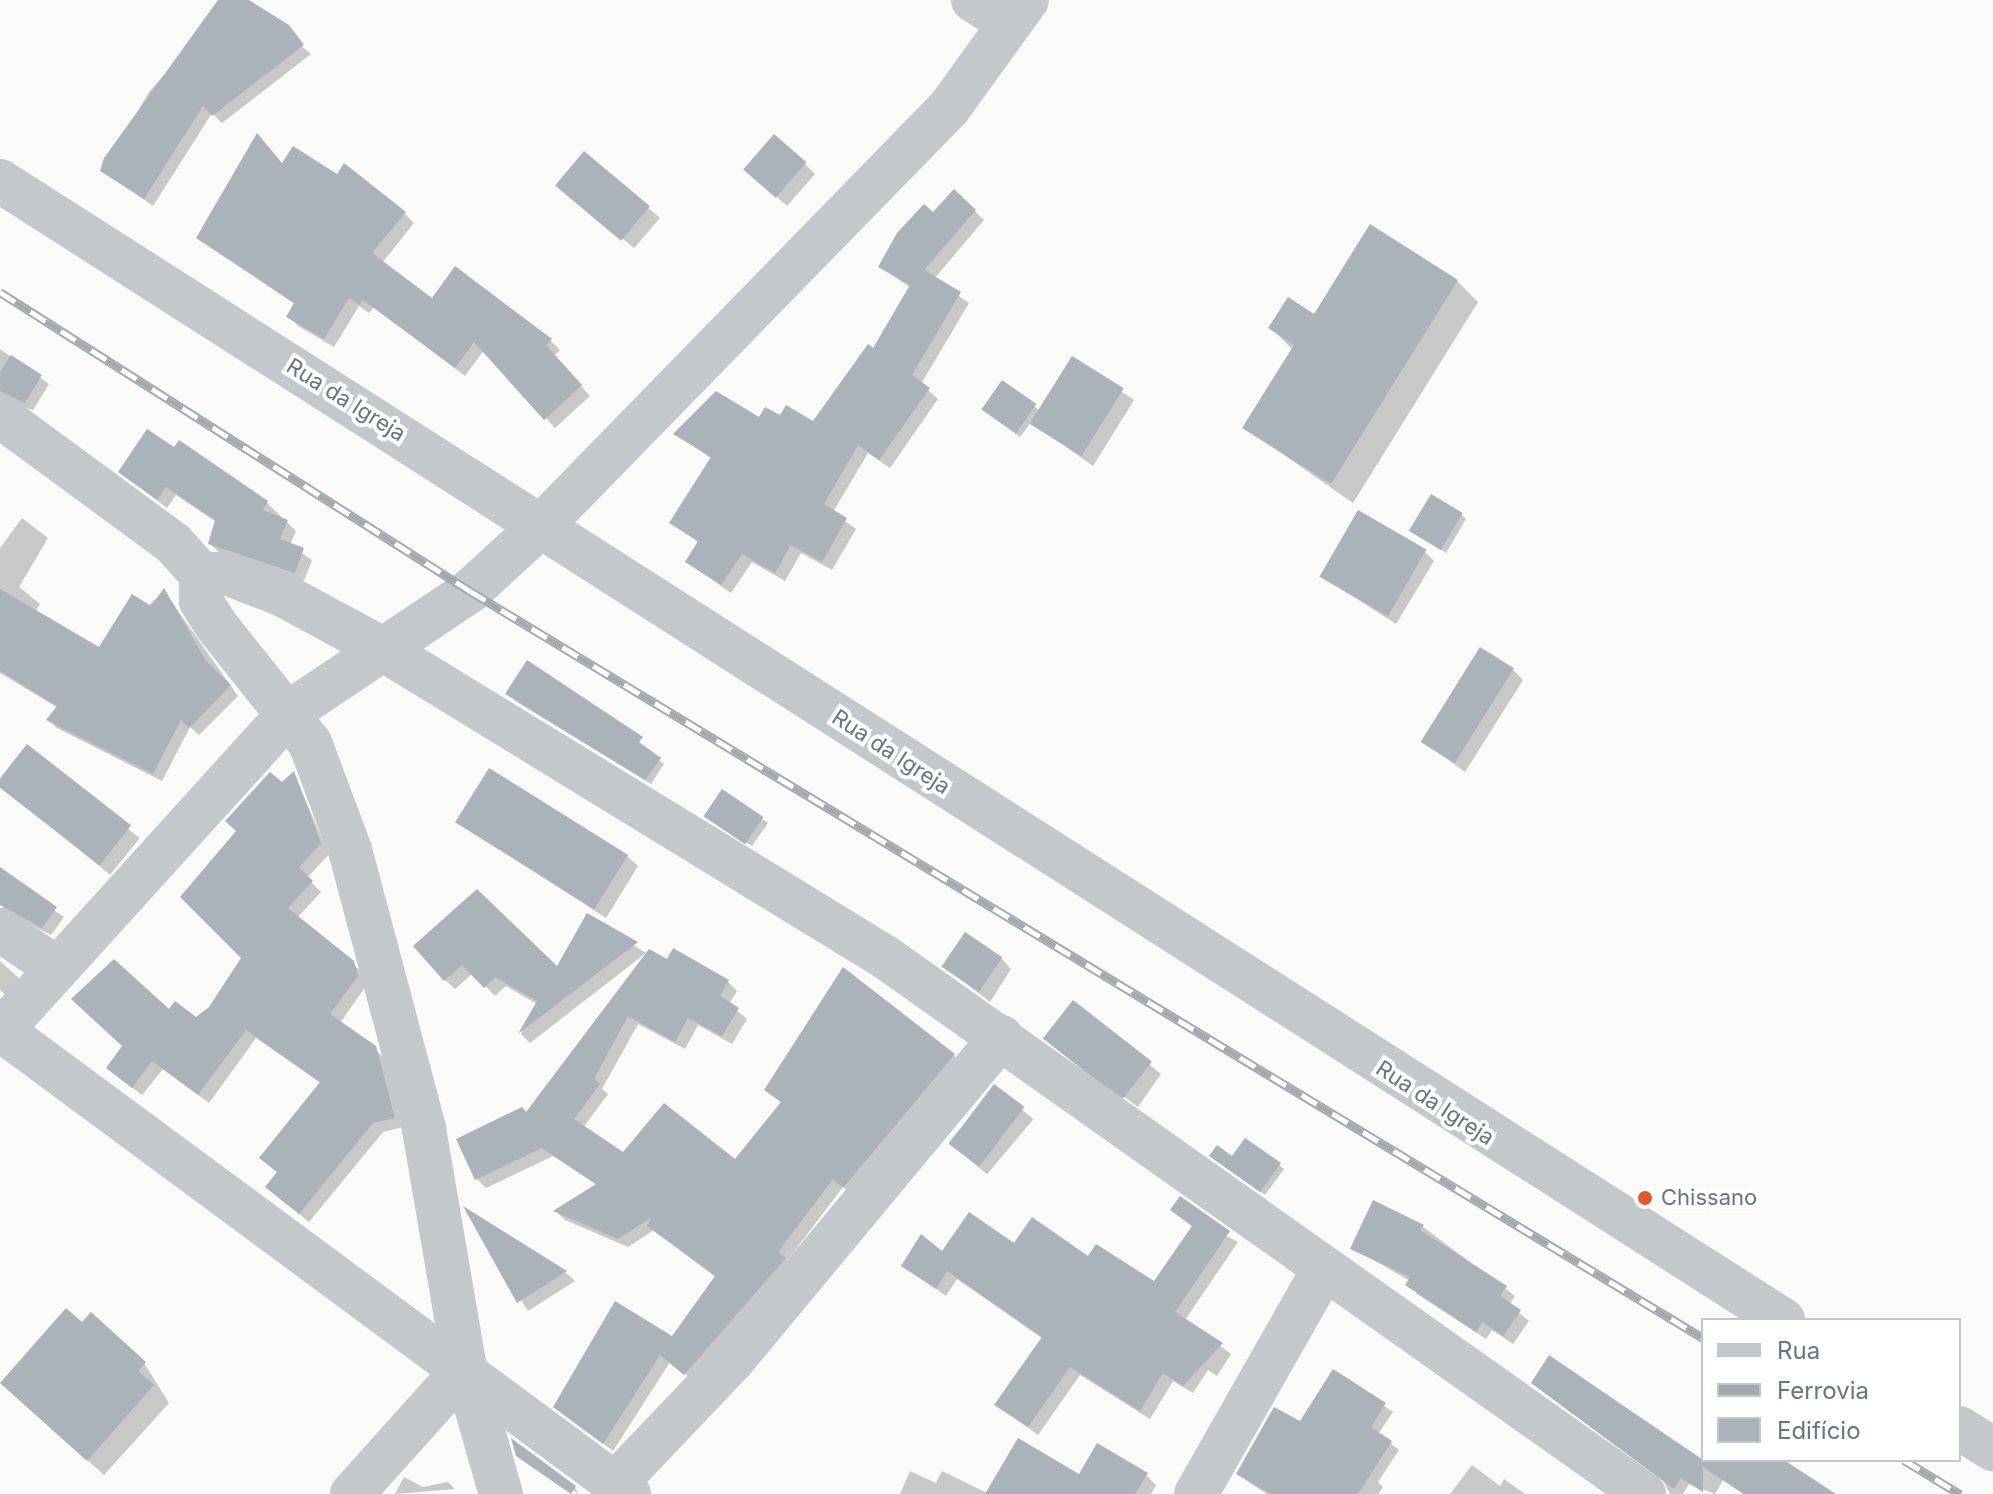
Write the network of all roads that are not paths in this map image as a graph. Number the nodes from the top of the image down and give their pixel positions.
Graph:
1 (973, 0) edge
2 (1018, 12) edge
3 (0, 181) edge
4 (0, 416) edge
5 (543, 524) junction
6 (201, 574) junction
7 (379, 647) junction
8 (291, 711) junction
9 (0, 930) edge
10 (55, 967) junction
11 (1, 1031) edge
12 (1001, 1037) junction
13 (1322, 1272) junction
14 (1780, 1318) edge
15 (465, 1368) junction
16 (1961, 1429) edge
17 (1993, 1449) edge
18 (622, 1489) edge
19 (352, 1494) edge
20 (501, 1494) edge
21 (1196, 1494) edge
22 (1644, 1494) edge

1 - 2 street
2 - 5 street
3 - 5 street, Rua da Igreja
4 - 6 street
5 - 7 street
5 - 14 street, Rua da Igreja
6 - 7 street
6 - 8 street
7 - 8 street
7 - 12 street
8 - 10 street
8 - 15 street
9 - 10 street
10 - 11 street
11 - 15 street
12 - 13 street
12 - 18 street
13 - 21 street
13 - 22 street
15 - 18 street
15 - 19 street
15 - 20 street
16 - 17 street

